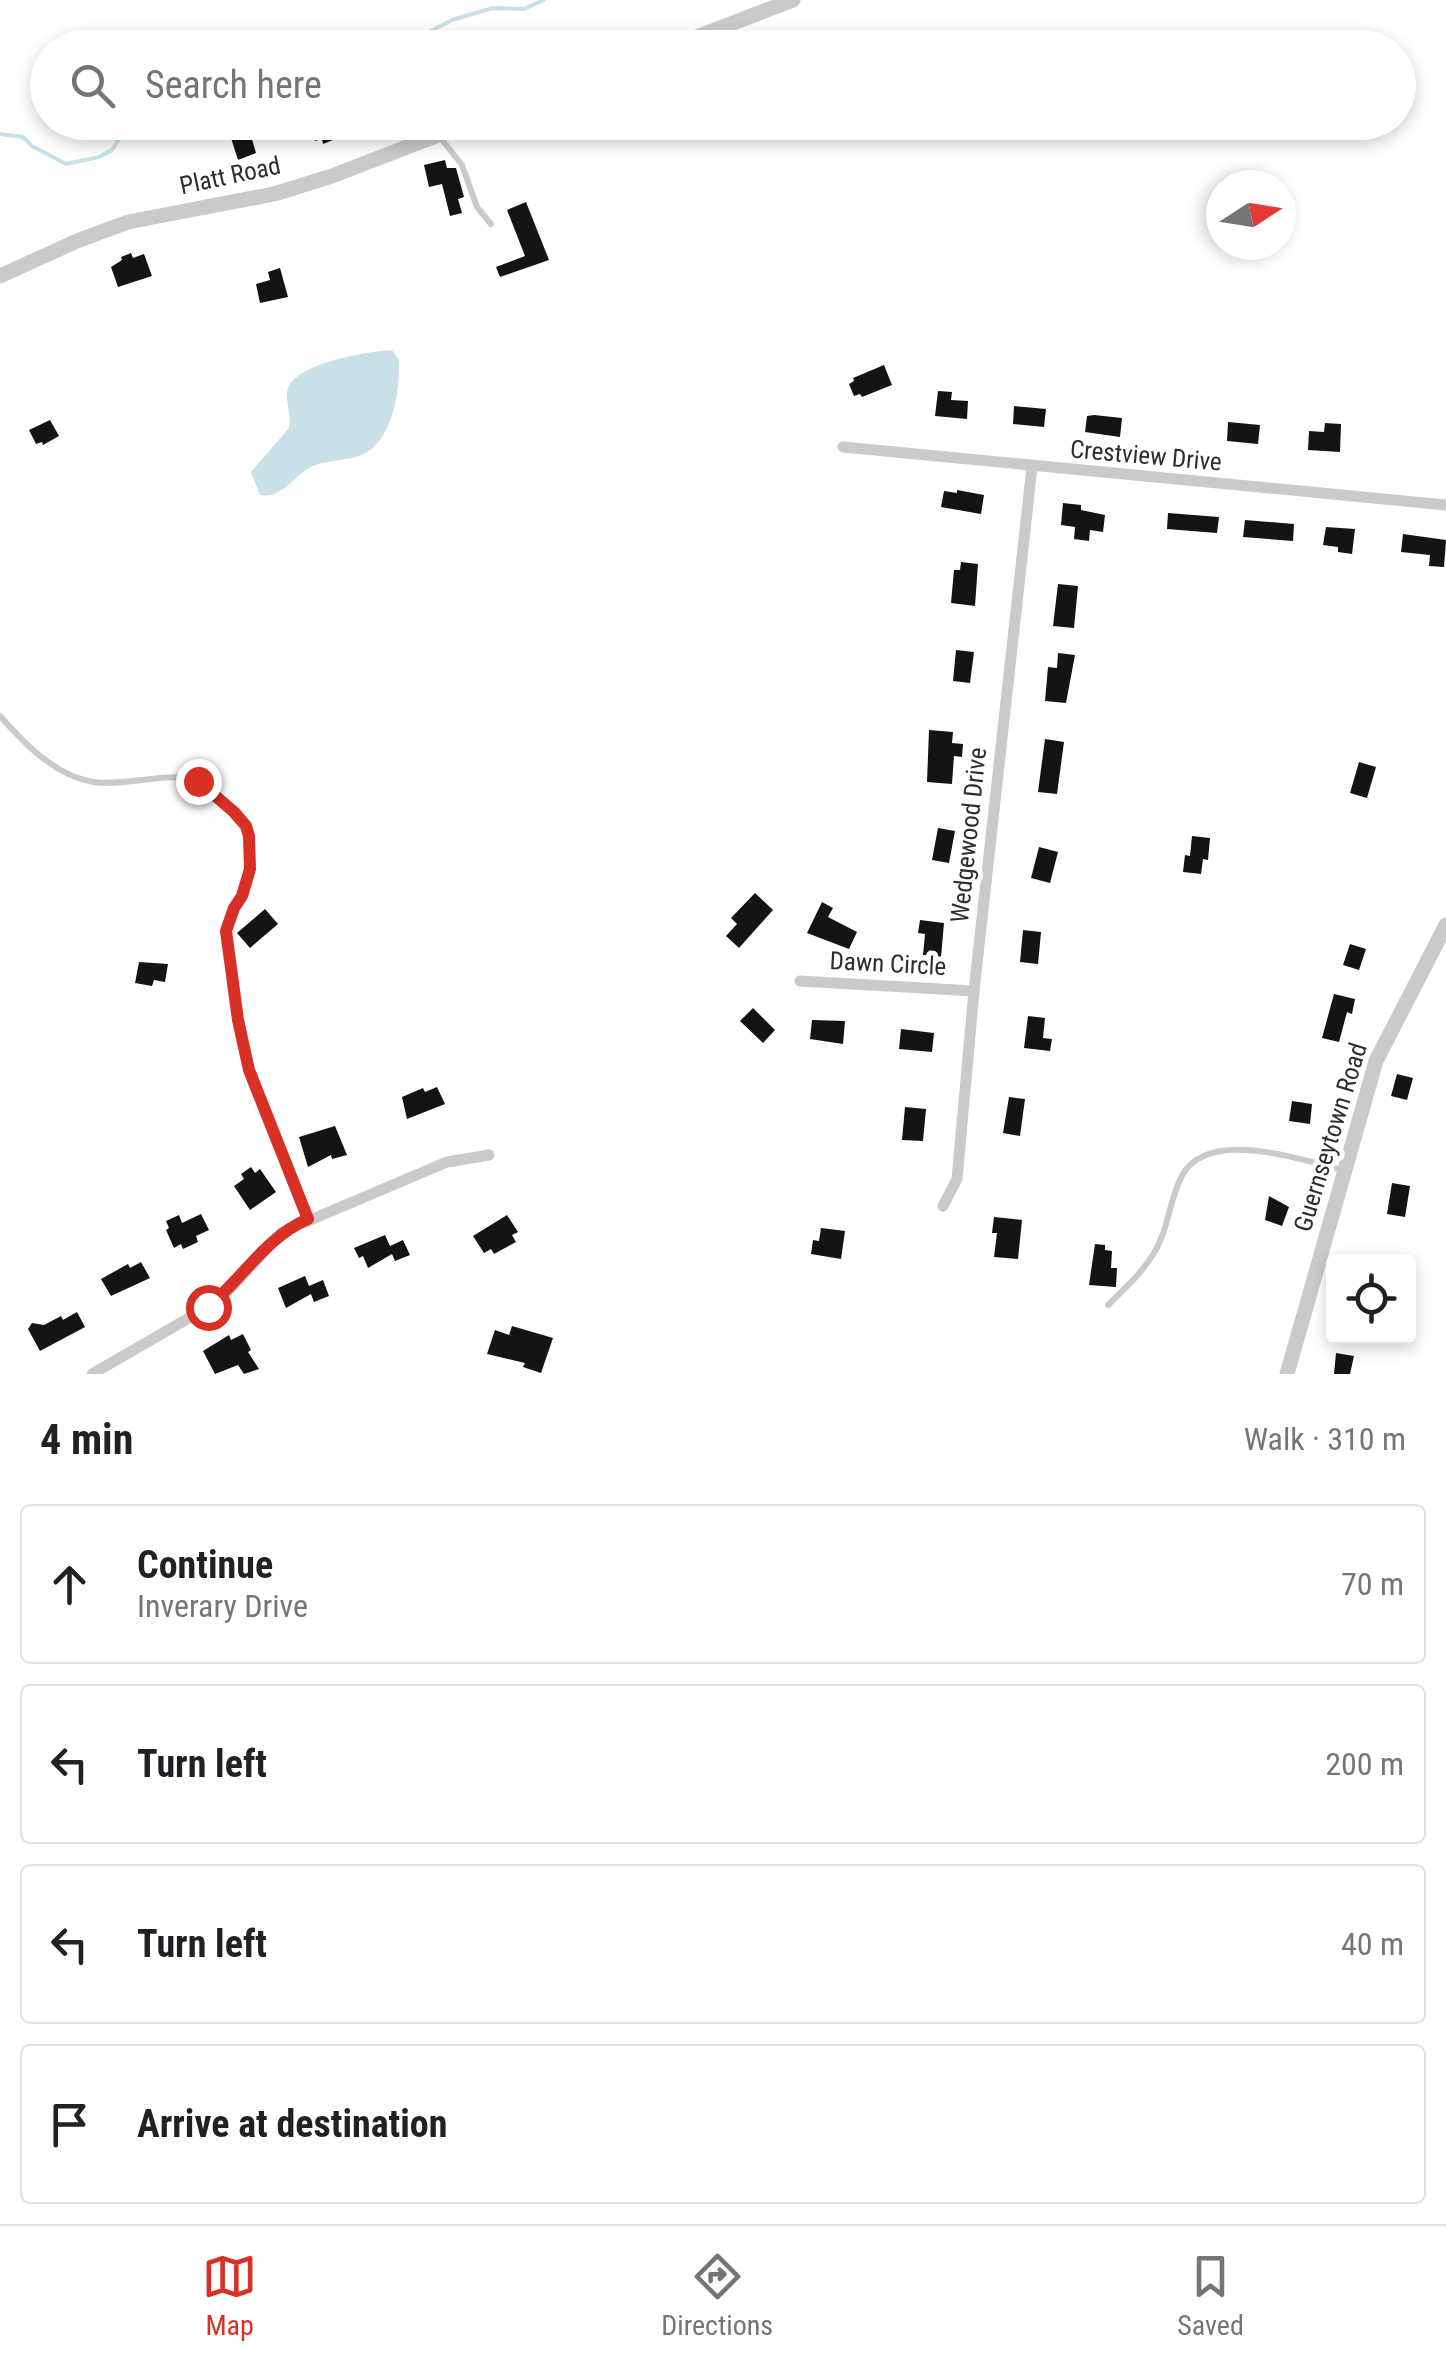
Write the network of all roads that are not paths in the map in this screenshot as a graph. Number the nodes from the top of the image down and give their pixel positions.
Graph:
1 (792, 0) edge
2 (714, 30) edge
3 (425, 140) edge
4 (442, 140) edge
5 (491, 224) dead end
6 (0, 276) edge
7 (843, 447) dead end
8 (1032, 467) junction
9 (1446, 505) edge
10 (0, 716) edge
11 (1446, 924) edge
12 (800, 980) dead end
13 (974, 991) junction
14 (489, 1156) dead end
15 (1344, 1170) junction
16 (943, 1206) dead end
17 (308, 1219) junction
18 (1108, 1305) dead end
19 (92, 1374) edge
20 (1287, 1374) edge

1 - 2 street
3 - 6 street, Platt Road
4 - 5 lane
7 - 8 street, Crestview Drive
8 - 9 street, Crestview Drive
8 - 13 street, Wedgewood Drive
10 - 17 lane
11 - 15 street, Guernseytown Road
12 - 13 street, Dawn Circle
13 - 16 street, Wedgewood Drive
14 - 17 street
15 - 18 lane
15 - 20 street, Guernseytown Road
17 - 19 street

